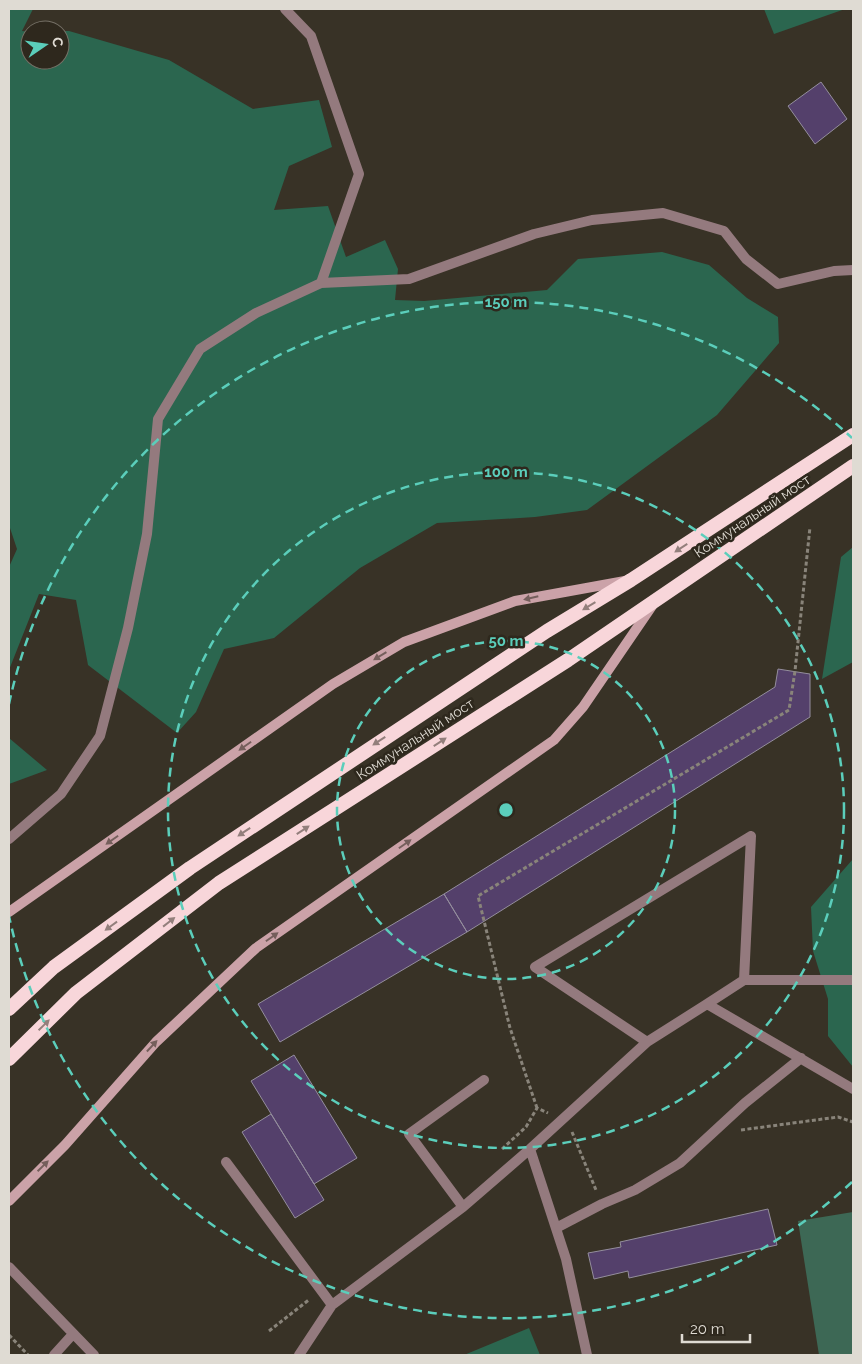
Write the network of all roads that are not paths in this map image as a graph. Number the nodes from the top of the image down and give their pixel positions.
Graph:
1 (286, 9) edge
2 (853, 270) edge
3 (321, 283) junction
4 (853, 435) edge
5 (853, 466) edge
6 (631, 580) junction
7 (655, 602) junction
8 (9, 840) edge
9 (9, 912) edge
10 (744, 980) junction
11 (853, 980) edge
12 (707, 1004) junction
13 (9, 1010) edge
14 (647, 1042) junction
15 (9, 1058) edge
16 (801, 1058) junction
17 (484, 1080) dead end
18 (853, 1089) edge
19 (530, 1149) junction
20 (226, 1162) dead end
21 (9, 1201) edge
22 (463, 1206) junction
23 (558, 1227) junction
24 (9, 1267) edge
25 (332, 1305) junction
26 (73, 1334) junction
27 (54, 1355) edge
28 (94, 1355) edge
29 (299, 1355) edge
30 (588, 1355) edge

1 - 3 lane
2 - 3 lane
3 - 8 lane
4 -> 6 highway, Коммунальный мост
5 - 7 highway, Коммунальный мост
6 -> 9 main road
6 -> 13 highway, Коммунальный мост
15 -> 7 highway, Коммунальный мост
21 -> 7 main road
10 - 11 lane
10 - 12 lane
10 - 14 lane
12 - 14 lane
12 - 16 lane
14 - 19 lane
16 - 18 lane
16 - 23 lane
17 - 22 lane
19 - 22 lane
19 - 23 lane
20 - 25 lane
22 - 25 lane
23 - 30 lane
24 - 26 lane
25 - 29 lane
26 - 27 lane
26 - 28 lane

